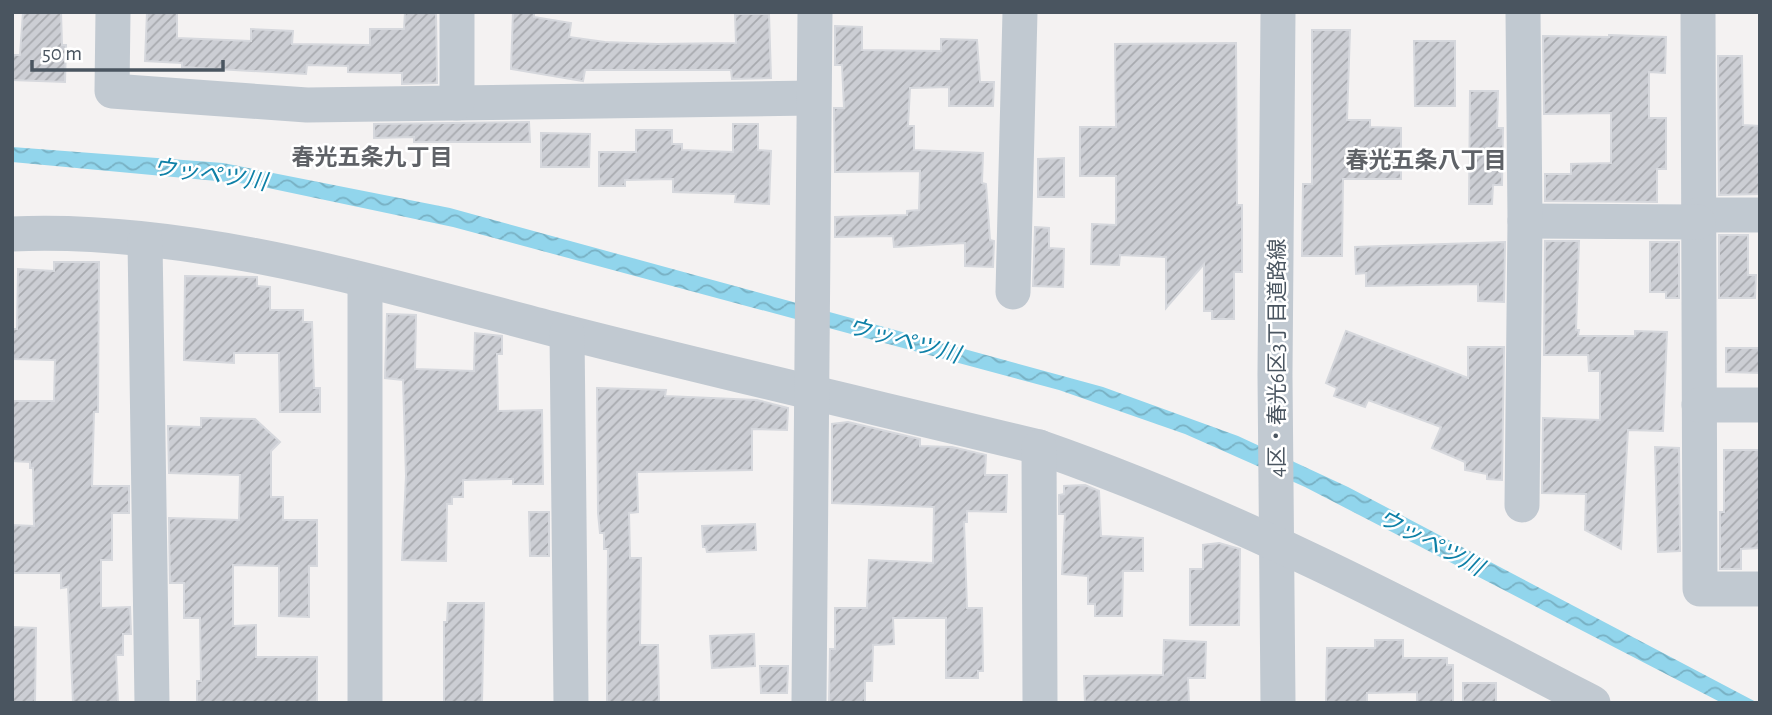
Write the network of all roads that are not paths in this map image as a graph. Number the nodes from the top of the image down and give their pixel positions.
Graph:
1 (113, 12) edge
2 (457, 12) edge
3 (815, 12) edge
4 (1020, 12) edge
5 (1278, 12) edge
6 (1523, 12) edge
7 (1698, 12) edge
8 (812, 98) junction
9 (457, 103) junction
10 (1760, 215) edge
11 (1698, 219) junction
12 (1525, 221) junction
13 (12, 234) edge
14 (145, 241) junction
15 (365, 281) junction
16 (1013, 292) dead end
17 (567, 333) junction
18 (812, 379) junction
19 (1699, 405) junction
20 (1760, 405) edge
21 (1039, 447) junction
22 (1522, 505) dead end
23 (1278, 530) junction
24 (1760, 589) edge
25 (1574, 698) edge
26 (152, 703) edge
27 (365, 703) edge
28 (571, 703) edge
29 (809, 703) edge
30 (1040, 703) edge
31 (1278, 703) edge

1 - 9 street
2 - 9 street
3 - 8 street
4 - 16 street
5 - 23 street, 4区・春光6区3丁目道路線
6 - 12 street
7 - 11 street
8 - 9 street
8 - 18 street
10 - 11 street
11 - 12 street
11 - 19 street
12 - 22 street
13 - 14 street
14 - 15 street
14 - 26 street
15 - 17 street
15 - 27 street
17 - 18 street
17 - 28 street
18 - 21 street
18 - 29 street
19 - 20 street
19 - 24 street
21 - 23 street
21 - 30 street
23 - 25 street
23 - 31 street, 4区・春光6区3丁目道路線

